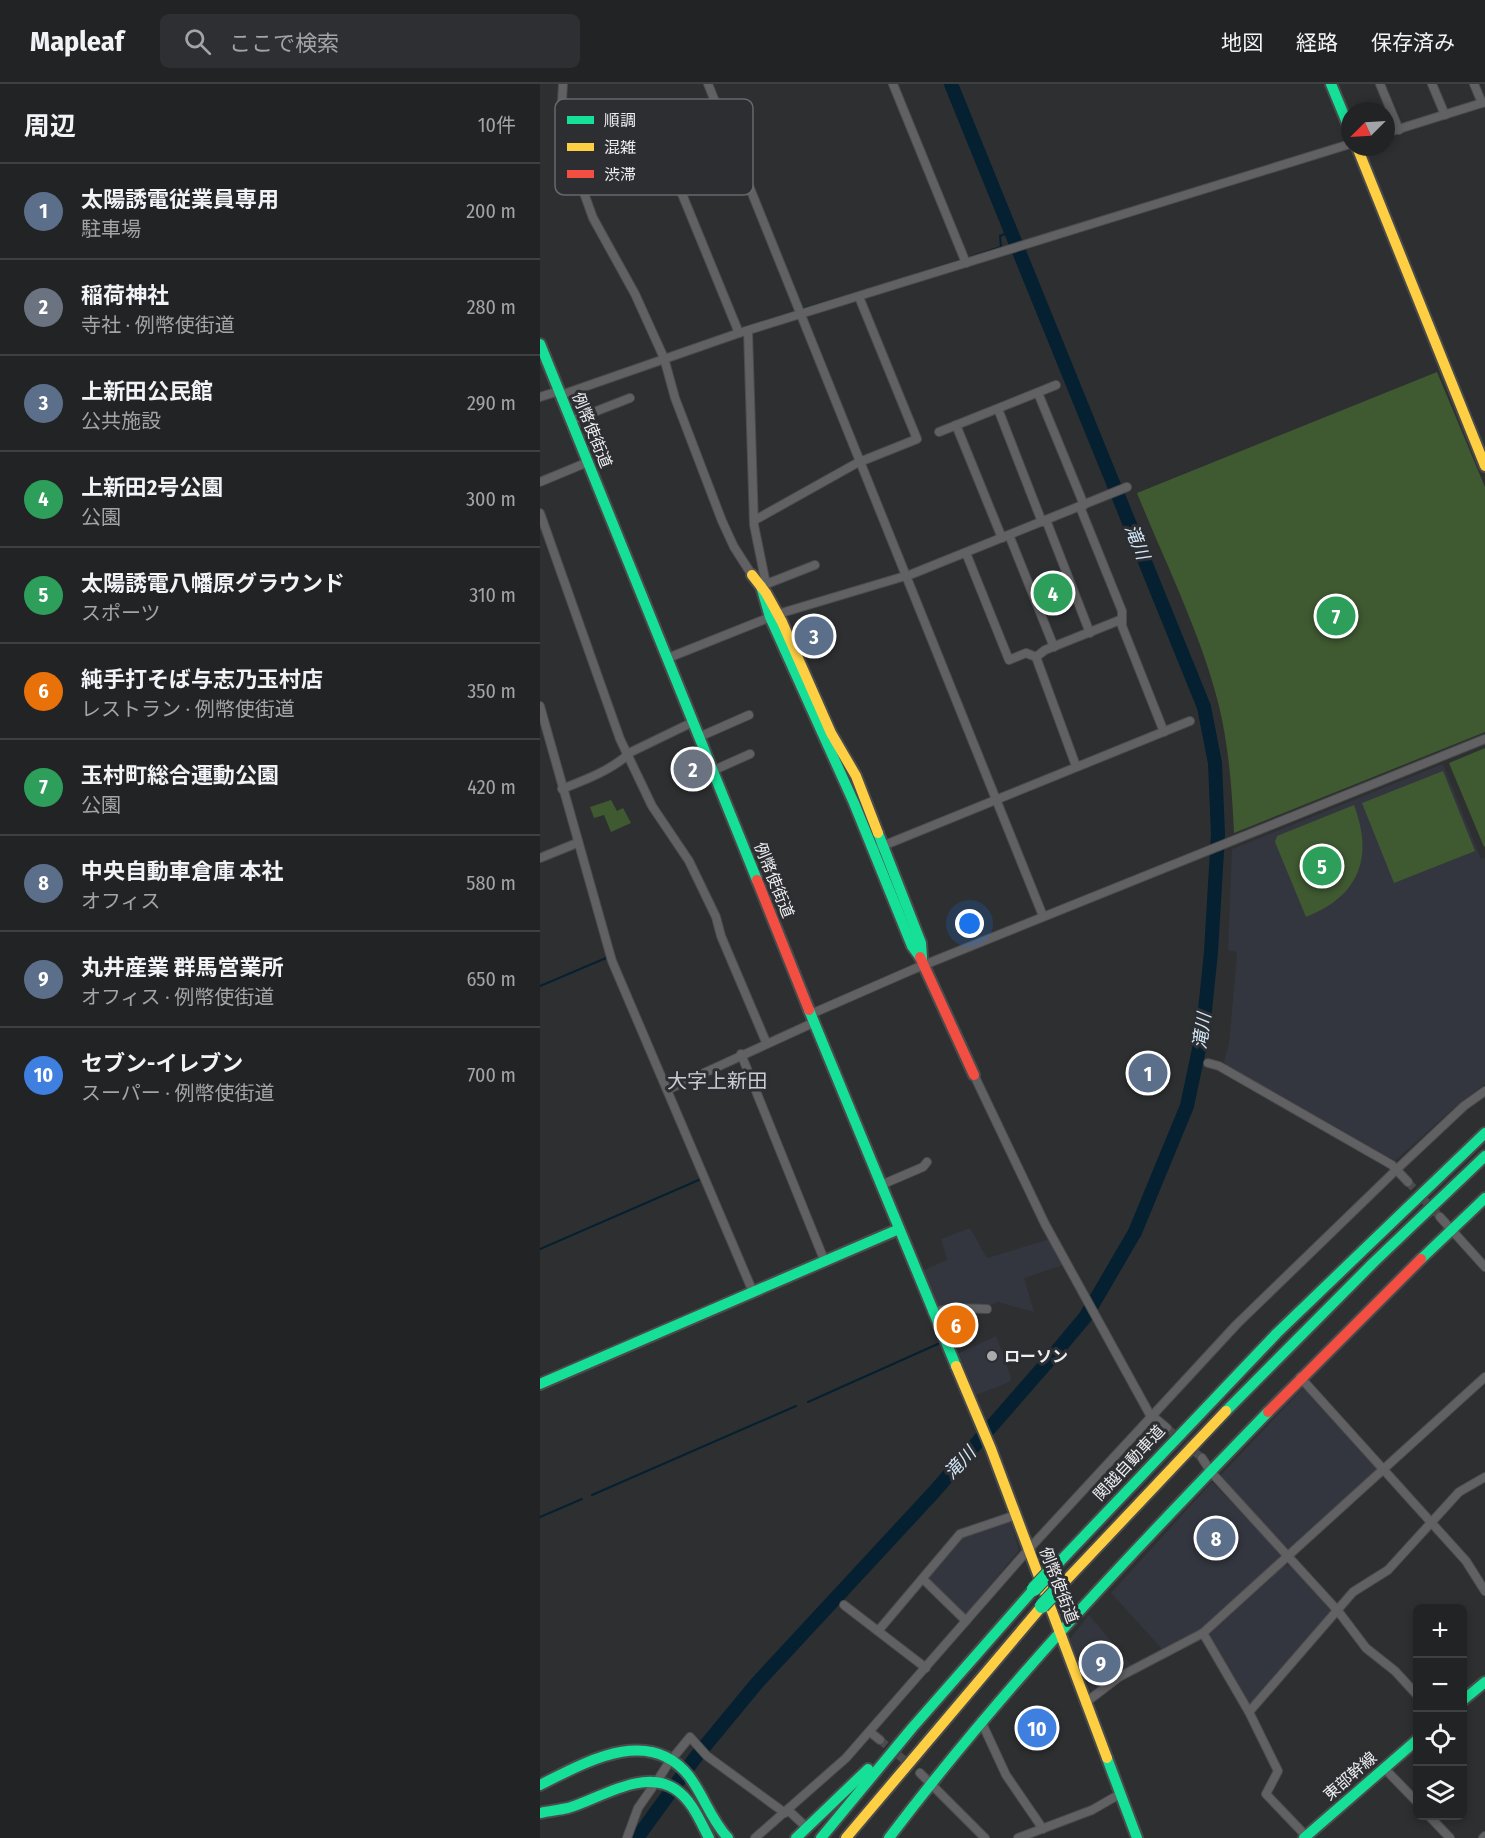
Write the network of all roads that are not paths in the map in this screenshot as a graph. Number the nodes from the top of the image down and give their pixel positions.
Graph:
1 (563, 84) edge
2 (708, 84) edge
3 (893, 84) edge
4 (1331, 84) edge
5 (1380, 84) edge
6 (1432, 84) edge
7 (1474, 84) edge
8 (563, 99) edge
9 (714, 99) edge
10 (1484, 103) edge
11 (1341, 108) edge
12 (1445, 115) junction
13 (1399, 130) junction
14 (1395, 131) edge
15 (1341, 147) edge
16 (1361, 156) edge
17 (753, 194) edge
18 (585, 195) edge
19 (682, 195) edge
20 (966, 263) junction
21 (860, 297) junction
22 (802, 315) junction
23 (748, 331) junction
24 (739, 333) junction
25 (540, 344) edge
26 (664, 358) junction
27 (1056, 386) dead end
28 (560, 393) junction
29 (1038, 393) junction
30 (540, 397) edge
31 (630, 398) dead end
32 (998, 409) junction
33 (571, 421) junction
34 (956, 425) junction
35 (939, 432) dead end
36 (588, 462) junction
37 (861, 462) junction
38 (1485, 466) edge
39 (540, 482) edge
40 (1126, 487) dead end
41 (1082, 506) junction
42 (540, 513) edge
43 (754, 520) junction
44 (1044, 521) junction
45 (1005, 537) junction
46 (966, 553) junction
47 (815, 565) dead end
48 (752, 575) joint
49 (906, 576) junction
50 (763, 585) junction
51 (774, 616) junction
52 (1120, 620) junction
53 (1090, 633) junction
54 (1054, 647) junction
55 (1036, 657) junction
56 (668, 658) junction
57 (540, 706) edge
58 (749, 715) dead end
59 (1190, 721) dead end
60 (693, 722) junction
61 (543, 728) edge
62 (1164, 732) junction
63 (699, 737) junction
64 (1485, 739) edge
65 (750, 754) dead end
66 (628, 755) junction
67 (1076, 766) junction
68 (712, 771) junction
69 (562, 789) junction
70 (996, 799) junction
71 (577, 843) junction
72 (878, 847) junction
73 (540, 858) edge
74 (1043, 916) junction
75 (924, 962) junction
76 (813, 1018) junction
77 (766, 1042) junction
78 (741, 1054) junction
79 (1208, 1063) dead end
80 (974, 1075) joint
81 (667, 1090) junction
82 (1485, 1091) edge
83 (1485, 1133) edge
84 (1485, 1156) edge
85 (927, 1162) dead end
86 (1396, 1170) junction
87 (1408, 1182) tunnel mouth
88 (881, 1185) junction
89 (1485, 1198) edge
90 (1440, 1217) tunnel mouth
91 (899, 1229) junction
92 (1452, 1229) junction
93 (825, 1262) junction
94 (1485, 1267) edge
95 (753, 1292) junction
96 (987, 1309) dead end
97 (933, 1312) junction
98 (1300, 1377) junction
99 (1485, 1377) edge
100 (540, 1384) edge
101 (1153, 1417) junction
102 (1167, 1428) tunnel mouth
103 (1202, 1458) tunnel mouth
104 (1383, 1470) junction
105 (1211, 1472) junction
106 (1485, 1477) edge
107 (1016, 1515) junction
108 (1433, 1523) junction
109 (1028, 1550) junction
110 (1288, 1557) junction
111 (922, 1579) junction
112 (1485, 1591) edge
113 (844, 1605) dead end
114 (1338, 1611) junction
115 (966, 1622) junction
116 (878, 1631) junction
117 (1203, 1633) junction
118 (1060, 1634) junction
119 (926, 1668) junction
120 (1485, 1682) edge
121 (1413, 1691) edge
122 (1467, 1697) edge
123 (1085, 1703) junction
124 (1249, 1712) junction
125 (981, 1721) junction
126 (912, 1728) junction
127 (870, 1732) junction
128 (880, 1740) tunnel mouth
129 (1413, 1743) edge
130 (672, 1759) junction
131 (1384, 1768) junction
132 (925, 1778) junction
133 (656, 1783) junction
134 (540, 1785) edge
135 (1120, 1794) junction
136 (1413, 1798) edge
137 (786, 1812) junction
138 (540, 1814) edge
139 (1434, 1820) edge
140 (803, 1824) dead end
141 (1043, 1829) junction
142 (1306, 1837) edge
143 (627, 1838) edge
144 (709, 1838) edge
145 (728, 1838) edge
146 (755, 1838) edge
147 (796, 1838) edge
148 (821, 1838) edge
149 (846, 1838) edge
150 (889, 1838) edge
151 (985, 1838) edge
152 (1018, 1838) edge
153 (1137, 1838) edge
154 (1450, 1838) edge

1 - 8 street
2 - 9 street
3 - 20 street
4 - 11 main road
5 - 13 street
6 - 12 street
7 - 10 street
10 - 12 street
12 - 13 street
13 - 14 street
15 - 20 street
16 - 38 main road
17 - 22 street
18 - 26 street
19 - 24 street
20 - 21 street
21 - 22 street
21 - 37 street
22 - 23 street
22 - 37 street
23 - 24 street
23 - 43 street
24 - 26 street
25 - 28 main road, 例幣使街道
26 - 28 street
26 - 48 street
27 - 29 street
28 - 30 street
28 - 33 main road, 例幣使街道
29 - 32 street
29 - 41 street
31 - 33 street
32 - 34 street
32 - 44 street
33 - 36 main road, 例幣使街道
34 - 35 street
34 - 45 street
36 - 39 street
36 - 56 main road, 例幣使街道
37 - 43 street
37 - 49 street
40 - 41 street
41 - 44 street
41 - 52 street
42 - 66 street
43 - 50 street
44 - 45 street
44 - 53 street
45 - 46 street
45 - 54 street
46 - 49 street
46 - 55 street
47 - 50 street
48 - 50 main road
49 - 51 street
49 - 70 street
50 - 51 main road
51 - 56 street
51 - 72 main road
52 - 53 street
52 - 62 street
53 - 54 street
54 - 55 street
55 - 67 street
56 - 60 main road, 例幣使街道
57 - 61 street
58 - 63 street
59 - 62 street
60 - 63 main road, 例幣使街道
60 - 66 street
61 - 69 street
62 - 67 street
63 - 68 main road, 例幣使街道
64 - 74 street
65 - 68 street
66 - 69 street
66 - 77 street
67 - 70 street
68 - 76 main road, 例幣使街道
69 - 71 street
70 - 72 street
70 - 74 street
71 - 73 street
71 - 81 street
72 - 75 main road
74 - 75 street
75 - 76 street
75 - 80 main road
76 - 77 street
76 - 88 main road, 例幣使街道
77 - 78 street
78 - 81 street
78 - 93 street
79 - 86 street
80 - 101 street
81 - 95 street
82 - 86 street
83 - 126 main road, 関越自動車道, bridge
84 - 149 main road, 関越自動車道, bridge
85 - 88 street
86 - 87 street
86 - 101 street
88 - 91 main road, 例幣使街道
89 - 92 main road
90 - 92 street
91 - 93 main road
91 - 97 main road, 例幣使街道
92 - 94 street
92 - 98 main road
93 - 95 main road
95 - 100 main road
96 - 97 street
97 - 107 main road, 例幣使街道
98 - 104 street
98 - 105 main road
99 - 104 street
101 - 102 street
101 - 109 street
103 - 105 street
104 - 108 street
104 - 110 street
105 - 110 street
105 - 118 main road
106 - 108 street
107 - 109 main road, 例幣使街道
107 - 111 street
108 - 112 street
108 - 114 street
109 - 115 street
109 - 118 main road, 例幣使街道
110 - 114 street
110 - 117 street
111 - 115 street
111 - 116 street
113 - 116 street
114 - 121 street
114 - 124 street
115 - 119 street
116 - 119 street
117 - 123 street
117 - 124 street
118 - 123 main road, 例幣使街道
118 - 125 main road
119 - 127 street
120 - 122 main road
123 - 135 main road, 例幣使街道
124 - 142 street
125 - 132 main road
125 - 141 street
126 - 147 main road
126 - 148 main road, 関越自動車道
127 - 128 street
127 - 137 street
129 - 131 main road, 東部幹線
130 - 133 street
130 - 134 main road
130 - 137 street
130 - 145 main road
131 - 136 street
131 - 142 main road, 東部幹線
132 - 150 main road
132 - 151 street
133 - 138 main road
133 - 143 street
133 - 144 main road
135 - 141 street
135 - 153 main road, 例幣使街道
137 - 140 street
137 - 146 street
139 - 154 street
141 - 152 street

